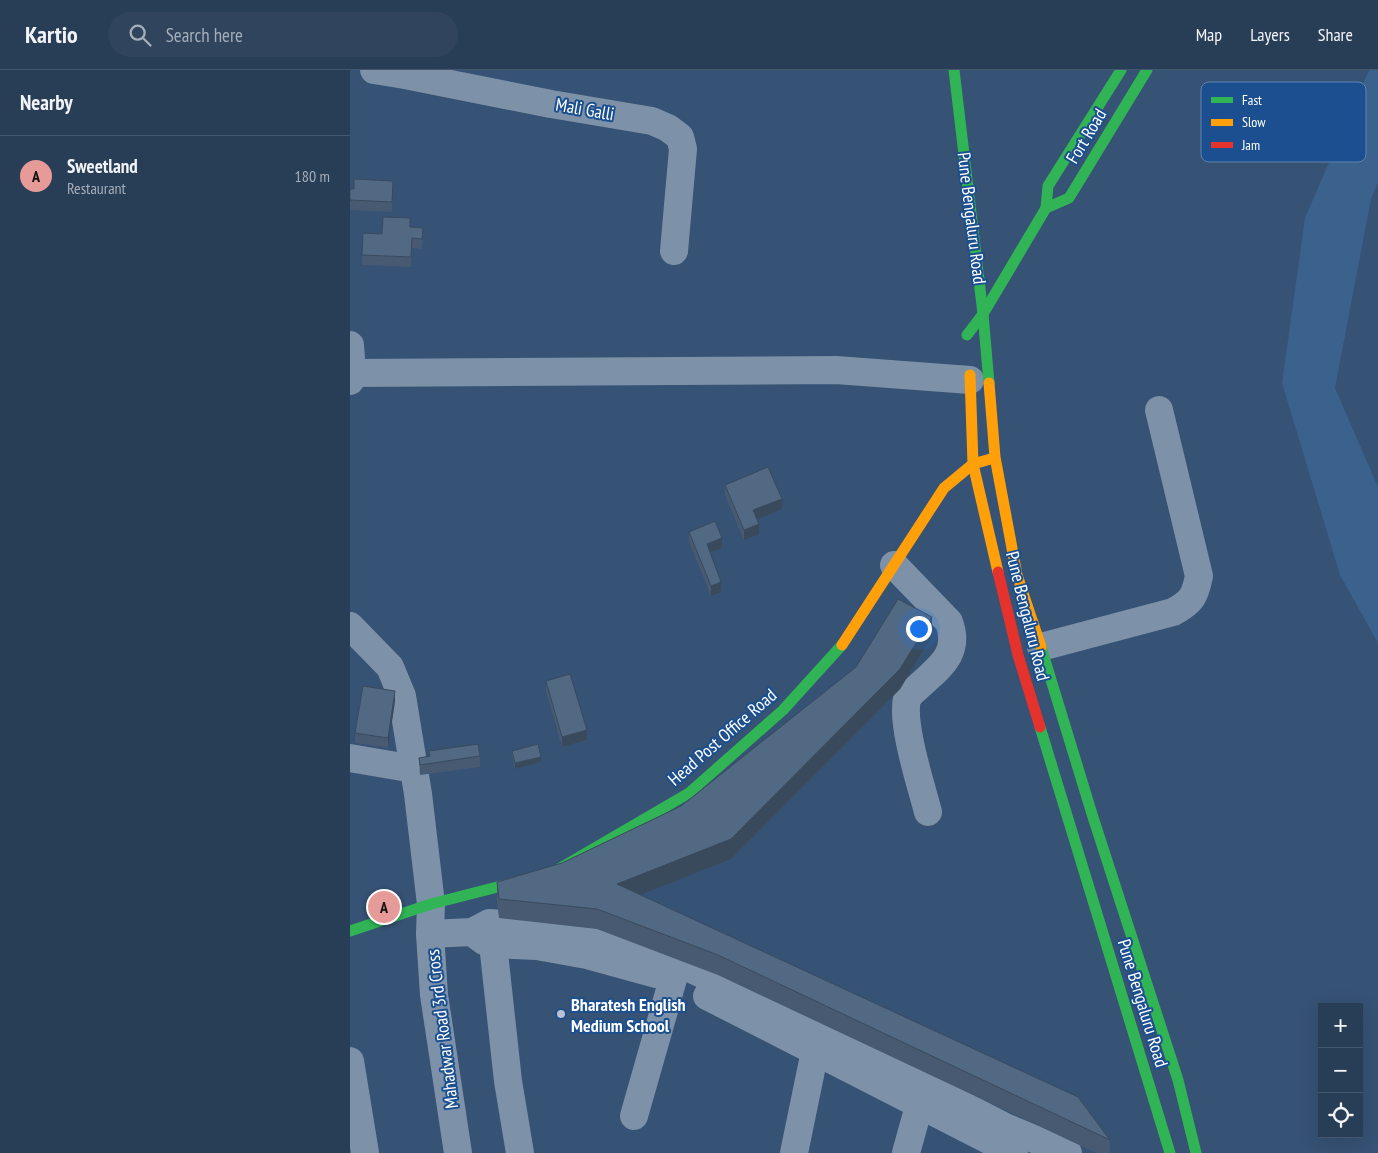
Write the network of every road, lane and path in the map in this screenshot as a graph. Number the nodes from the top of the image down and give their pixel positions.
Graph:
1 (374, 70) edge
2 (954, 70) edge
3 (1121, 70) edge
4 (1147, 70) edge
5 (1046, 208) junction
6 (674, 251) dead end
7 (983, 314) junction
8 (966, 316) dead end
9 (350, 345) edge
10 (970, 371) joint
11 (351, 377) edge
12 (1160, 410) dead end
13 (995, 457) junction
14 (973, 464) junction
15 (894, 565) junction
16 (350, 626) edge
17 (1042, 647) junction
18 (350, 758) edge
19 (414, 769) junction
20 (928, 812) dead end
21 (431, 904) junction
22 (350, 931) edge
23 (430, 934) junction
24 (482, 938) junction
25 (673, 979) junction
26 (815, 1051) junction
27 (350, 1061) edge
28 (920, 1106) junction
29 (634, 1116) dead end
30 (365, 1153) edge
31 (458, 1153) edge
32 (520, 1153) edge
33 (794, 1153) edge
34 (906, 1153) edge
35 (1014, 1153) edge
36 (1068, 1153) edge
37 (1170, 1153) edge
38 (1196, 1153) edge

1 - 6 street, Mali Galli
2 - 7 main road
3 - 5 main road, Fort Road
4 - 5 main road, Fort Road
5 - 7 main road, Fort Road
7 - 8 main road, Fort Road
7 - 13 main road
9 - 11 street
10 - 11 street
10 - 14 main road, Pune Bengaluru Road
12 - 17 street
13 - 14 main road, Head Post Office Road
13 - 17 main road
14 - 15 main road, Head Post Office Road
14 - 37 main road, Pune Bengaluru Road
15 - 20 street
15 - 21 main road, Head Post Office Road
16 - 19 street, Mahadwar Road 3rd Cross
17 - 38 main road
18 - 19 street
19 - 21 street, Mahadwar Road 3rd Cross
21 - 22 main road, Head Post Office Road
21 - 23 street, Mahadwar Road 3rd Cross
23 - 24 street
23 - 31 street, Mahadwar Road 3rd Cross
24 - 25 street
24 - 32 street
24 - 36 street
25 - 26 street
25 - 29 street
26 - 28 street
26 - 33 street
27 - 30 street
28 - 34 street
28 - 35 street

